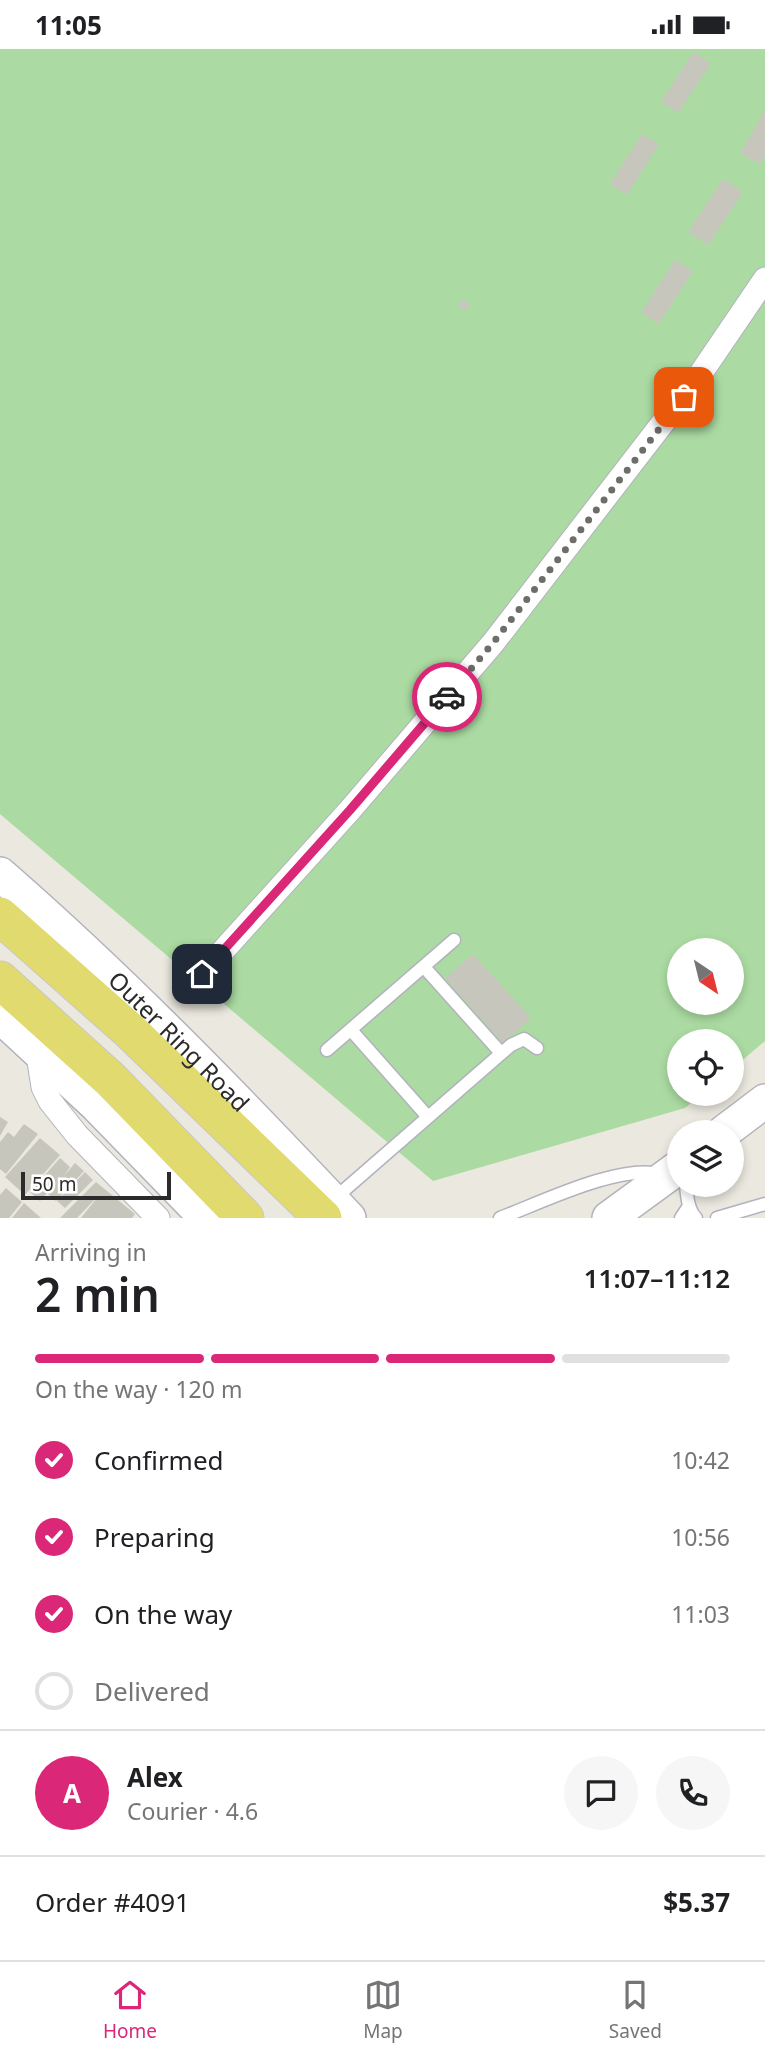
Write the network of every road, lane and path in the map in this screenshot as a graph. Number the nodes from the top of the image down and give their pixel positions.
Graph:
1 (765, 279) edge
2 (0, 874) edge
3 (0, 916) edge
4 (454, 940) dead end
5 (424, 967) junction
6 (202, 974) dead end
7 (0, 980) edge
8 (0, 1016) edge
9 (351, 1030) junction
10 (537, 1048) dead end
11 (37, 1049) junction
12 (327, 1050) dead end
13 (501, 1053) junction
14 (765, 1101) edge
15 (428, 1117) junction
16 (740, 1120) edge
17 (667, 1175) edge
18 (667, 1182) edge
19 (685, 1197) edge
20 (765, 1204) edge
21 (689, 1206) junction
22 (334, 1212) edge
23 (158, 1218) edge
24 (206, 1218) edge
25 (245, 1218) edge
26 (500, 1218) edge
27 (609, 1218) edge
28 (681, 1218) edge
29 (696, 1218) edge
30 (717, 1218) edge

1 - 6 street
2 - 22 main road, Outer Ring Road
3 - 22 main road, Outer Ring Road
4 - 5 lane
5 - 9 lane
5 - 13 lane
7 - 25 main road
8 - 11 main road
9 - 12 lane
9 - 15 lane
10 - 13 lane
11 - 23 street
11 - 24 main road
13 - 15 lane
14 - 16 main road
15 - 22 lane
17 - 26 lane
18 - 27 main road
19 - 21 lane
20 - 30 lane
21 - 28 lane
21 - 29 lane

